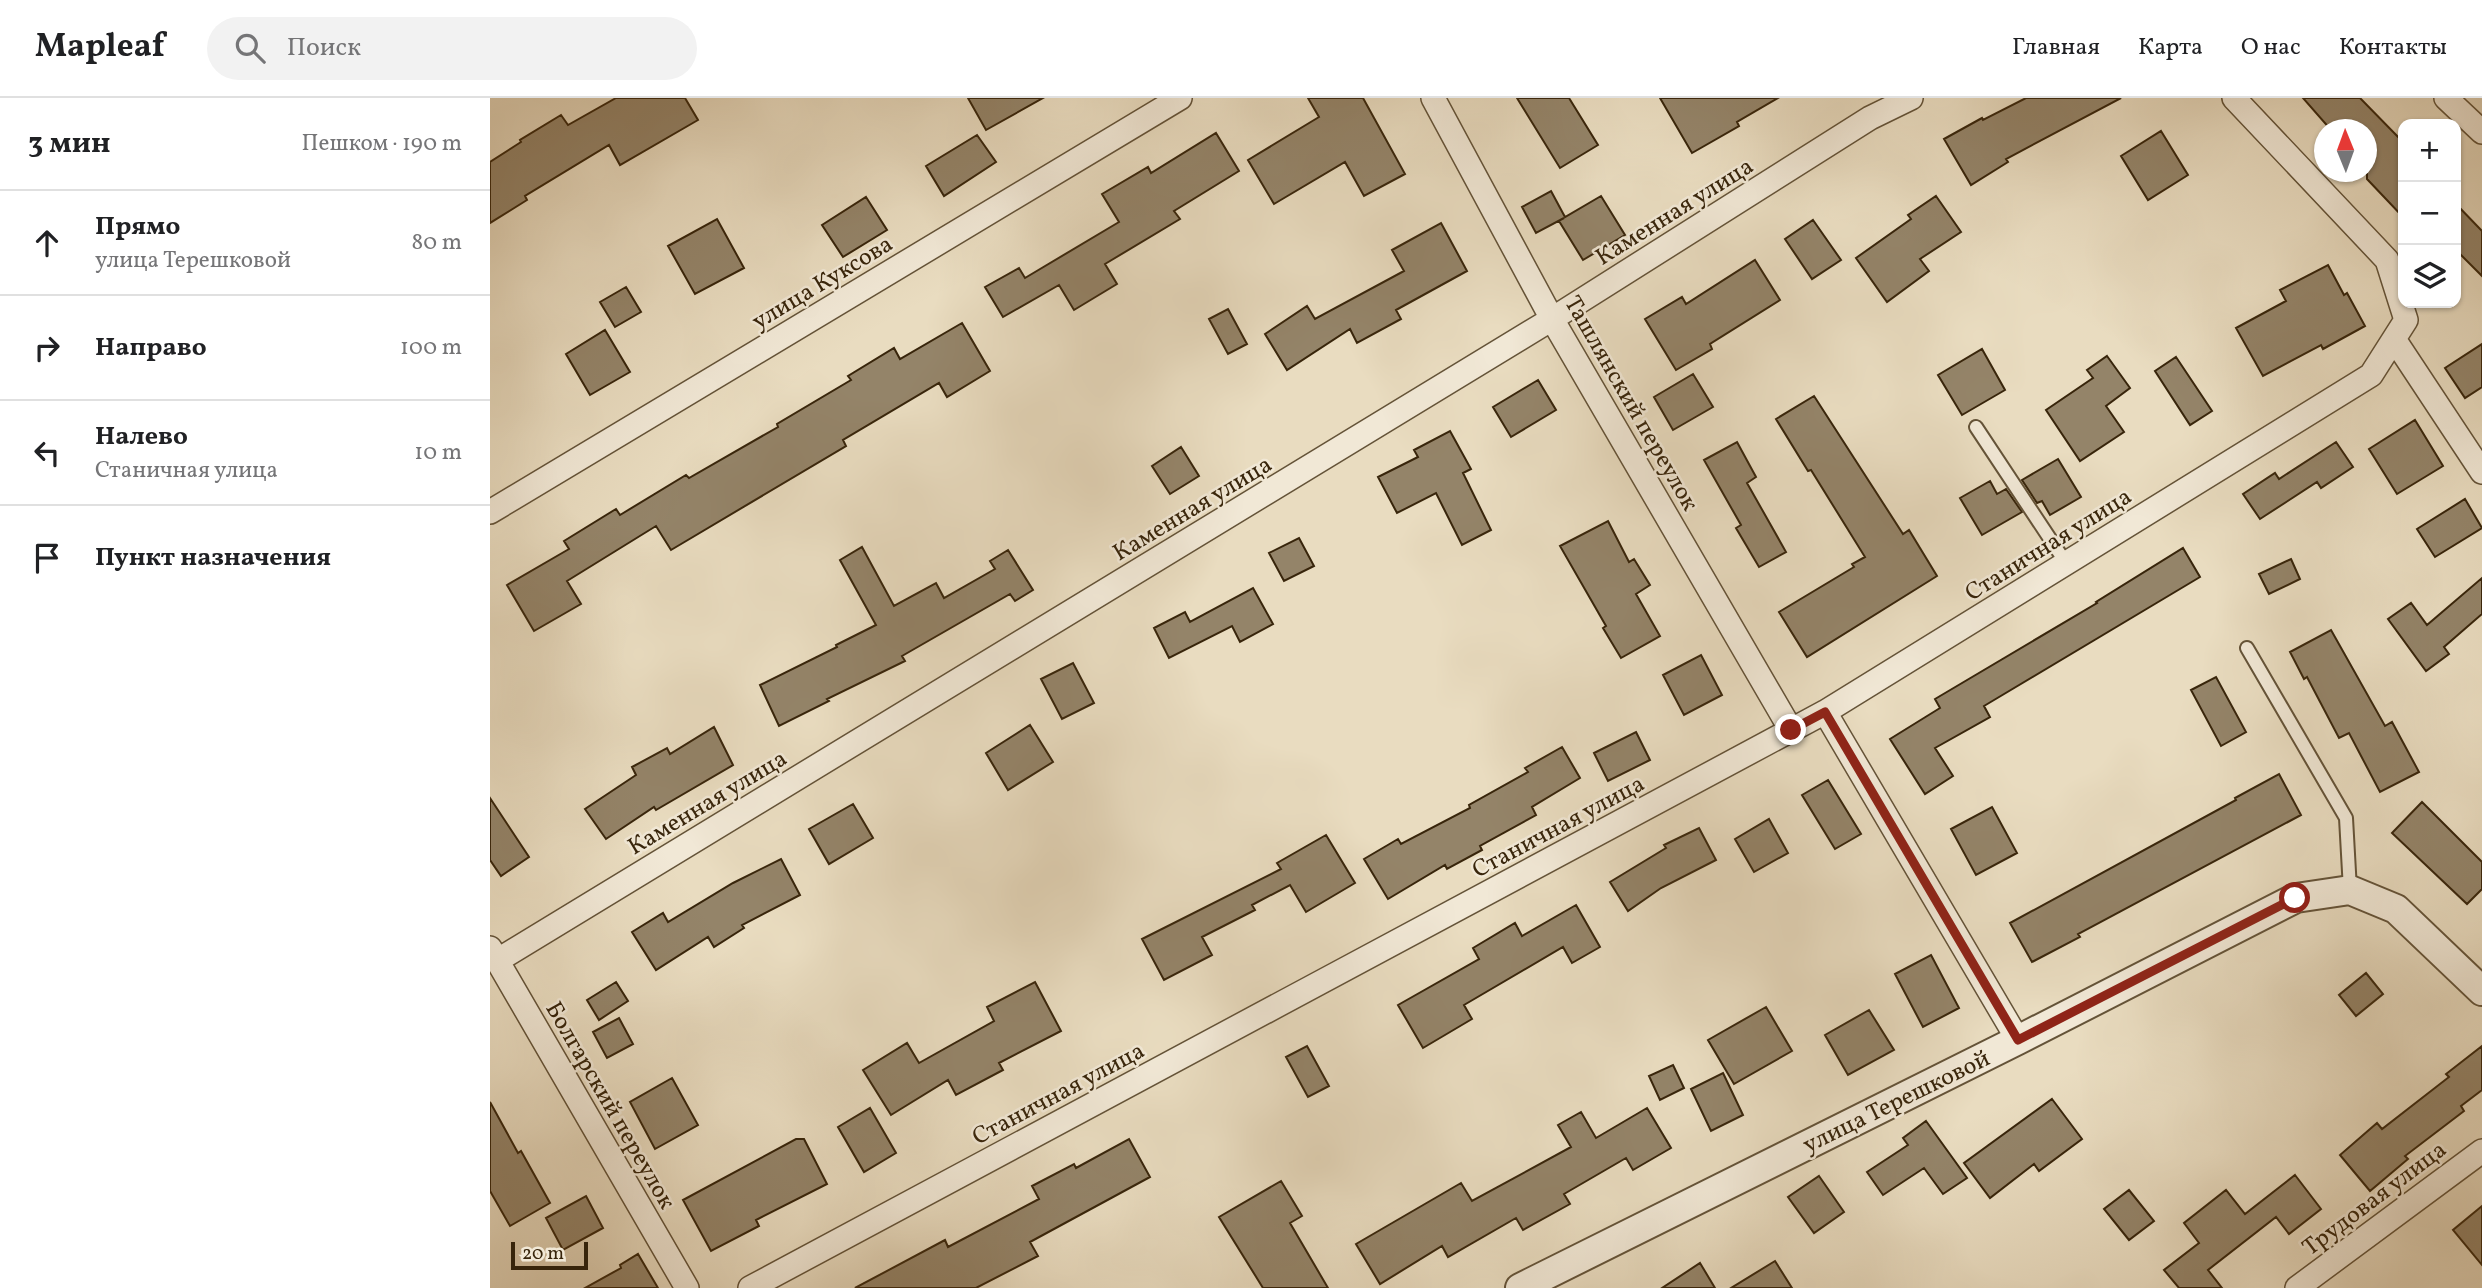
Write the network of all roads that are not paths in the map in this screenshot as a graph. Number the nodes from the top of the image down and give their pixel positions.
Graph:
1 (1180, 98) edge
2 (1433, 98) edge
3 (1911, 98) edge
4 (2234, 98) edge
5 (2446, 98) edge
6 (2482, 132) edge
7 (1552, 319) junction
8 (2394, 339) junction
9 (1976, 427) dead end
10 (2482, 472) edge
11 (490, 512) edge
12 (2066, 564) junction
13 (2247, 648) dead end
14 (1825, 712) junction
15 (1791, 730) junction
16 (2350, 890) junction
17 (494, 954) edge
18 (2482, 991) edge
19 (2018, 1040) junction
20 (2482, 1151) edge
21 (687, 1288) edge
22 (750, 1288) edge
23 (1520, 1288) edge
24 (2297, 1288) edge

1 - 11 street, улица Куксова
2 - 7 street, Ташлянский переулок
3 - 7 street, Каменная улица
4 - 8 street
5 - 6 street
7 - 15 street, Ташлянский переулок
7 - 17 street, Каменная улица
8 - 10 street
8 - 12 street, Станичная улица
9 - 12 lane
12 - 14 street, Станичная улица
13 - 16 lane
14 - 15 street, Станичная улица
14 - 19 street
15 - 22 street, Станичная улица
16 - 18 street
16 - 19 street, улица Терешковой
17 - 21 street, Болгарский переулок
19 - 23 street, улица Терешковой
20 - 24 street, Трудовая улица

